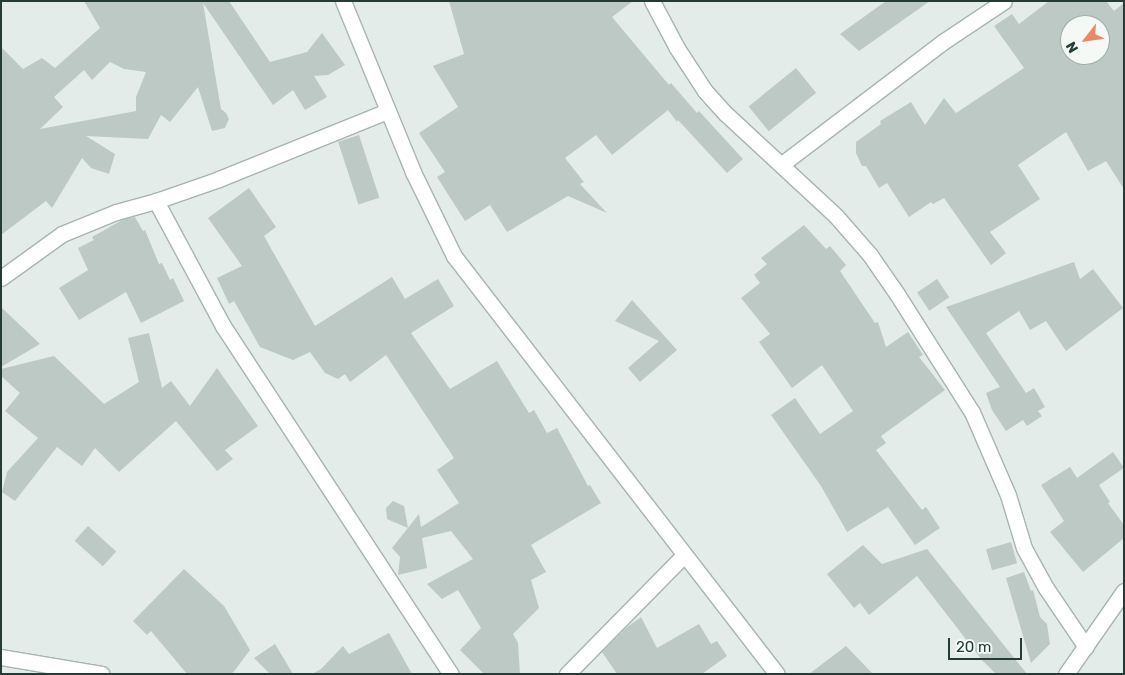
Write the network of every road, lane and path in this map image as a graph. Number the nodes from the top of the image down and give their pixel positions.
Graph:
1 (342, 1) edge
2 (652, 1) edge
3 (1004, 1) edge
4 (387, 111) junction
5 (782, 164) junction
6 (156, 201) junction
7 (1, 278) edge
8 (684, 555) junction
9 (1123, 593) edge
10 (1086, 647) junction
11 (1, 657) edge
12 (102, 674) edge
13 (451, 674) edge
14 (567, 674) edge
15 (777, 674) edge
16 (1066, 674) edge

1 - 4 street
2 - 5 street
3 - 5 street
4 - 6 street
4 - 8 street
5 - 10 street
6 - 7 street
6 - 13 street
8 - 14 street
8 - 15 street
9 - 10 street
10 - 16 street
11 - 12 street

